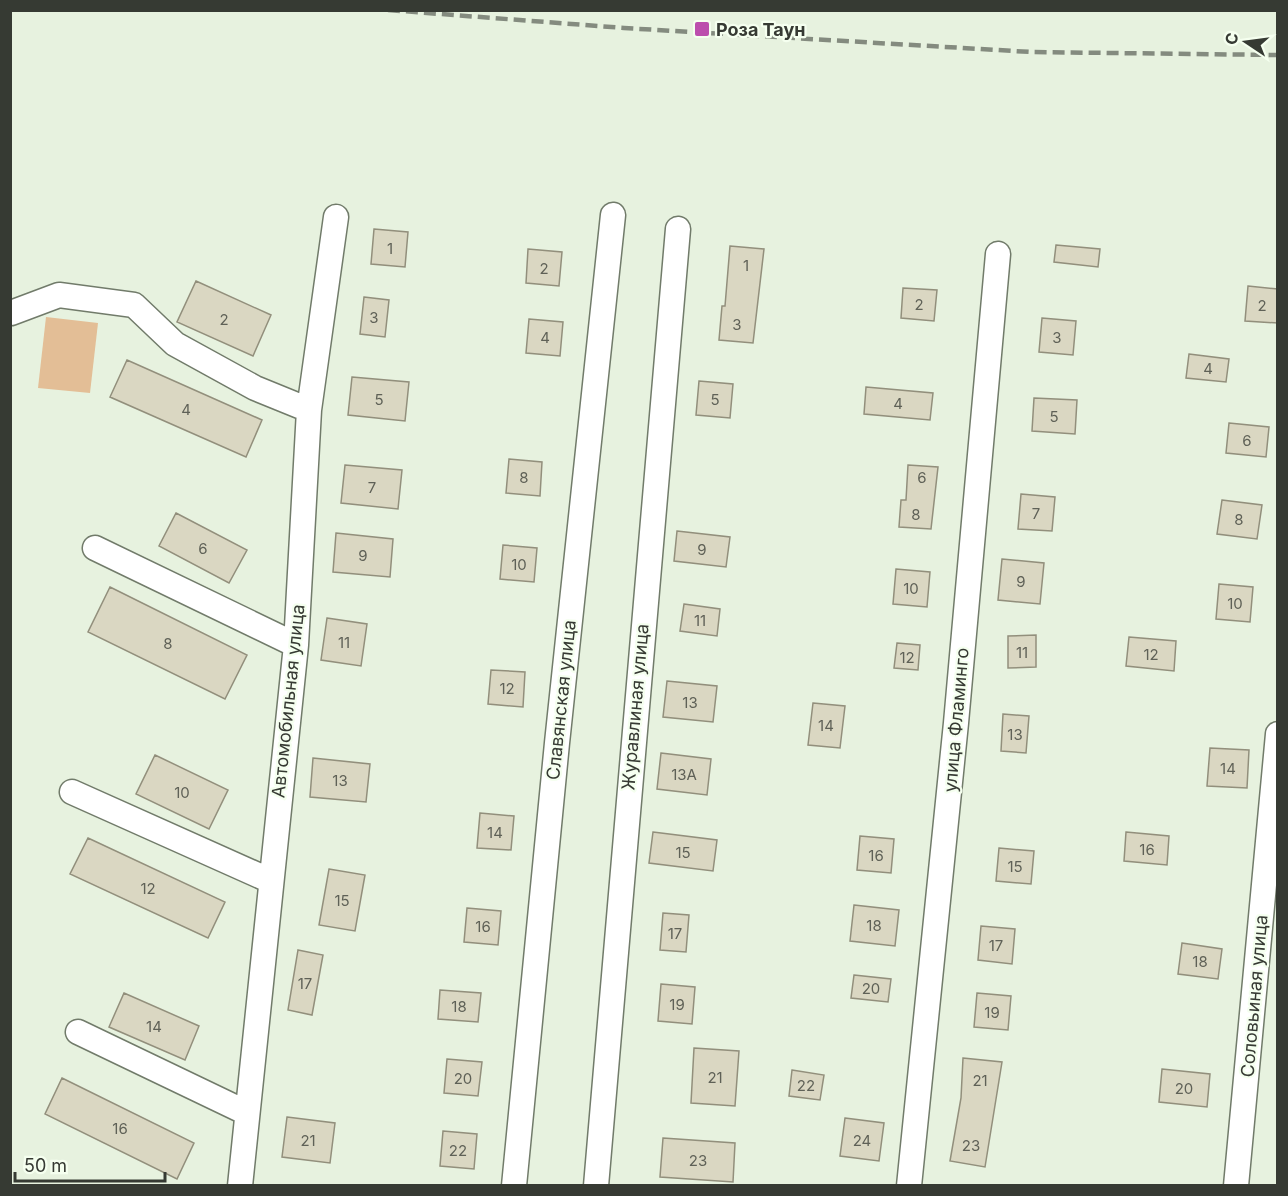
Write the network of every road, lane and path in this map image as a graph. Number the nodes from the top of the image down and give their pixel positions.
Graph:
1 (613, 215) dead end
2 (336, 217) dead end
3 (678, 229) dead end
4 (998, 254) dead end
5 (11, 313) edge
6 (309, 410) junction
7 (95, 548) dead end
8 (296, 645) junction
9 (1278, 734) edge
10 (72, 792) dead end
11 (271, 881) junction
12 (78, 1032) dead end
13 (247, 1113) junction
14 (240, 1185) edge
15 (514, 1185) edge
16 (596, 1185) edge
17 (909, 1185) edge
18 (1236, 1185) edge

1 - 15 street, Славянская улица
2 - 6 street, Автомобильная улица
3 - 16 street, Журавлиная улица
4 - 17 street, улица Фламинго
5 - 6 street
6 - 8 street, Автомобильная улица
7 - 8 street
8 - 11 street, Автомобильная улица
9 - 18 street, Соловьиная улица
10 - 11 street
11 - 13 street, Автомобильная улица
12 - 13 street
13 - 14 street, Автомобильная улица

